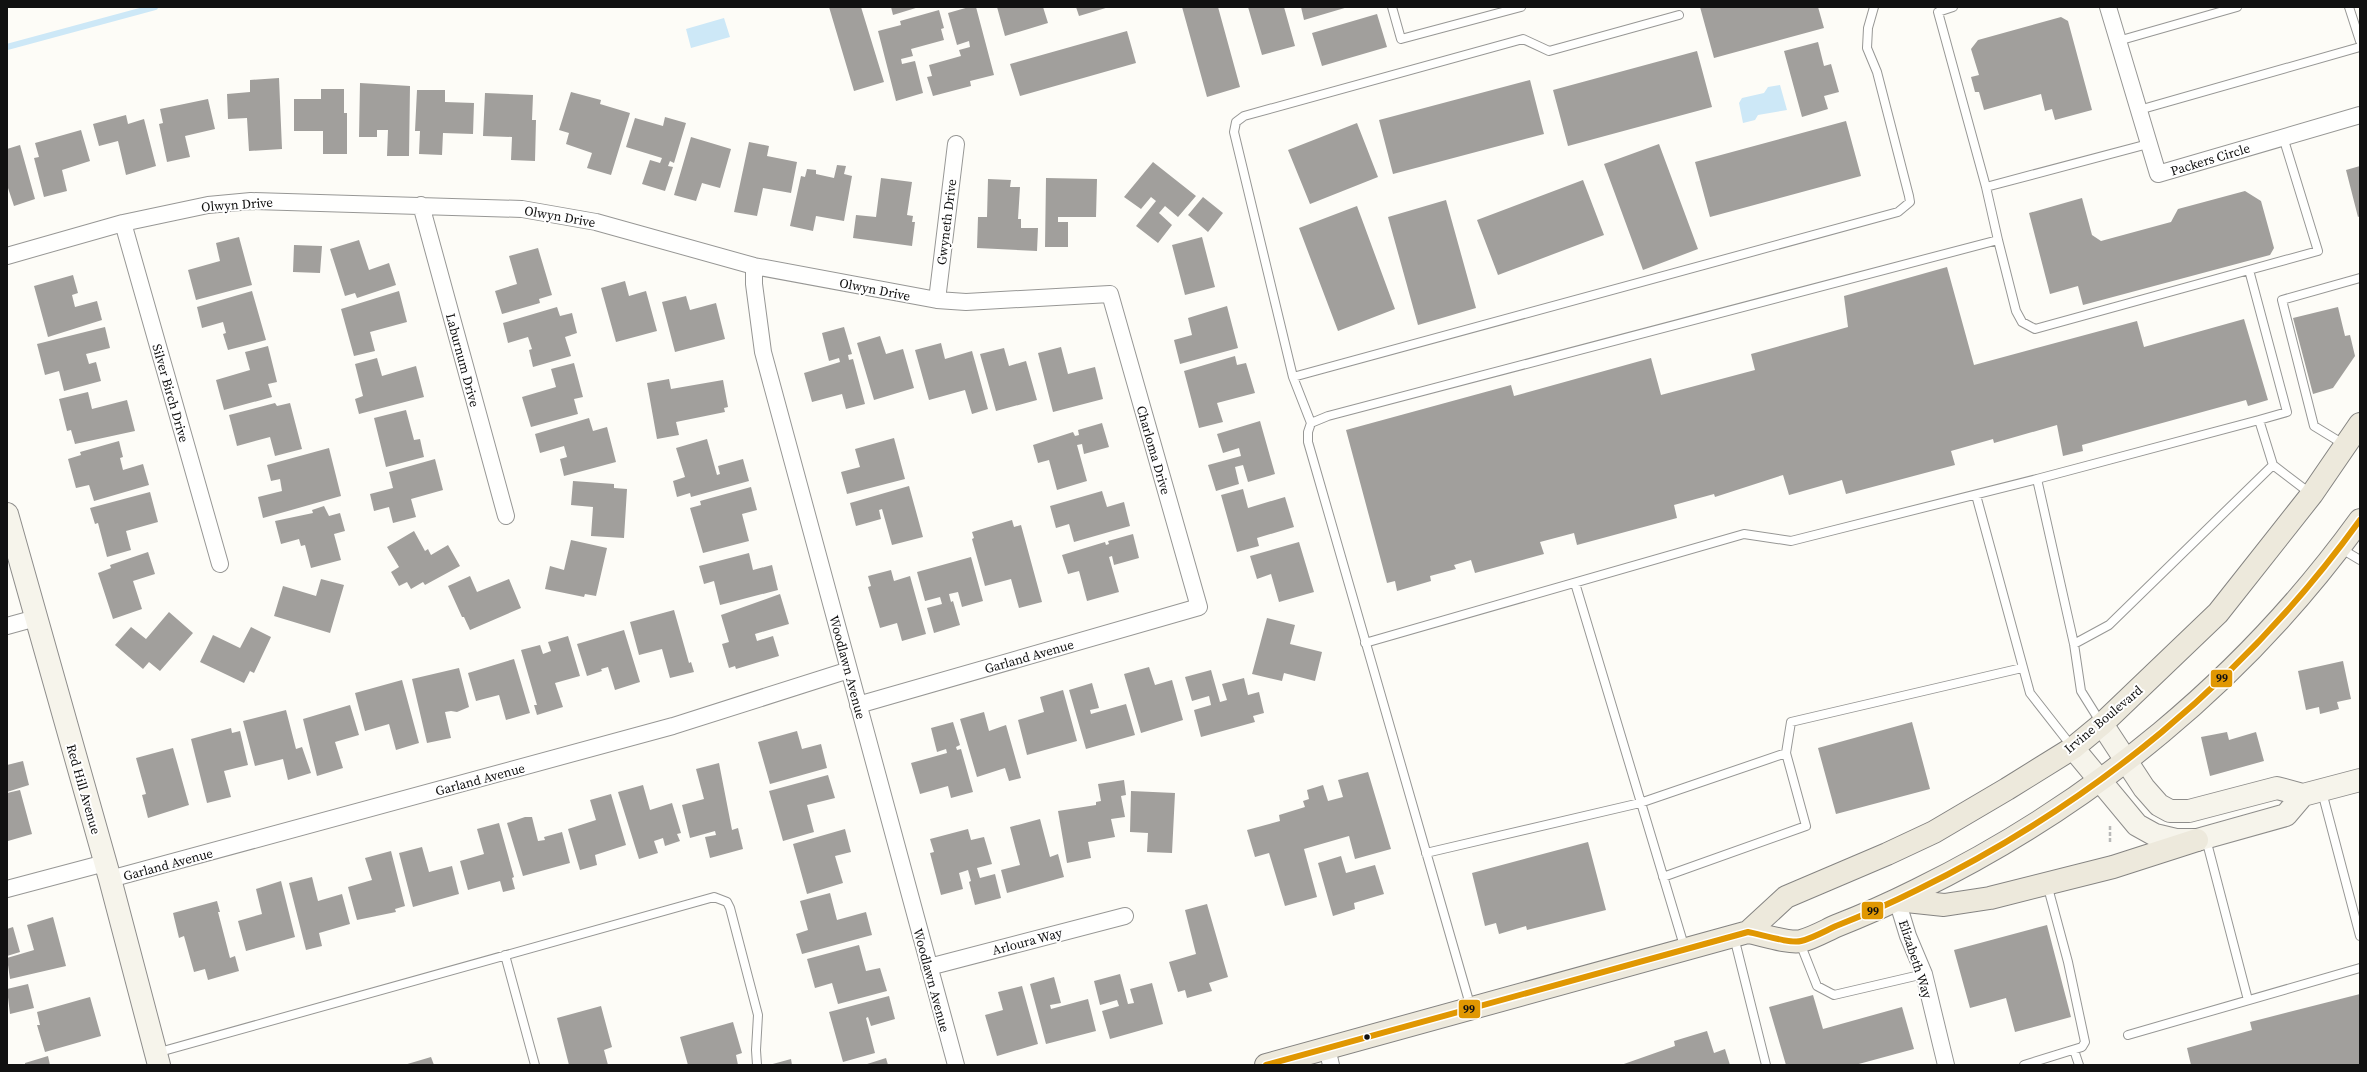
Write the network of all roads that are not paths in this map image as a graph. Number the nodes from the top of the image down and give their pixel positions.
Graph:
1 (1392, 7) edge
2 (1521, 7) edge
3 (1874, 7) edge
4 (1953, 7) edge
5 (2108, 7) edge
6 (2237, 7) edge
7 (2349, 7) edge
8 (1679, 15) dead end
9 (2118, 41) junction
10 (2360, 41) edge
11 (2360, 47) edge
12 (2139, 110) junction
13 (2360, 115) edge
14 (2283, 137) junction
15 (956, 144) dead end
16 (2148, 144) junction
17 (1986, 187) junction
18 (421, 205) junction
19 (123, 223) junction
20 (1998, 240) junction
21 (7, 256) edge
22 (754, 266) junction
23 (2249, 270) junction
24 (2360, 278) edge
25 (1110, 294) joint
26 (937, 300) junction
27 (1293, 377) junction
28 (2259, 420) junction
29 (1311, 423) junction
30 (2360, 424) edge
31 (2345, 445) junction
32 (2273, 465) junction
33 (2038, 479) junction
34 (2312, 494) junction
35 (1976, 495) junction
36 (7, 514) edge
37 (506, 516) dead end
38 (2360, 520) edge
39 (2339, 547) junction
40 (2360, 560) edge
41 (220, 564) dead end
42 (1575, 583) junction
43 (1199, 607) joint
44 (36, 618) junction
45 (7, 626) edge
46 (1365, 643) junction
47 (2074, 644) junction
48 (2022, 668) junction
49 (849, 670) junction
50 (858, 705) junction
51 (2102, 724) junction
52 (2073, 748) junction
53 (1786, 753) junction
54 (2126, 762) junction
55 (2360, 780) edge
56 (2100, 781) junction
57 (2312, 793) junction
58 (1640, 803) junction
59 (2201, 839) junction
60 (1426, 853) junction
61 (108, 871) junction
62 (1663, 877) junction
63 (2047, 884) junction
64 (7, 889) edge
65 (1897, 900) junction
66 (1125, 916) dead end
67 (1741, 934) junction
68 (2360, 936) edge
69 (1799, 942) junction
70 (1685, 950) junction
71 (505, 955) junction
72 (929, 967) junction
73 (2360, 968) edge
74 (1924, 974) junction
75 (2248, 1000) junction
76 (1471, 1008) junction
77 (2128, 1035) dead end
78 (2074, 1050) junction
79 (1329, 1057) edge
80 (157, 1059) edge
81 (534, 1065) edge
82 (757, 1065) edge
83 (956, 1065) edge
84 (1266, 1065) edge
85 (1766, 1065) edge
86 (1946, 1065) edge
87 (2024, 1065) edge
88 (2079, 1065) edge

1 - 2 lane
3 - 27 lane
4 - 17 lane
5 - 9 street, Packers Circle
6 - 9 lane
7 - 10 lane
8 - 27 lane
9 - 12 street, Packers Circle
11 - 12 lane
12 - 16 street, Packers Circle
13 - 14 street, Packers Circle
14 - 16 street, Packers Circle
14 - 23 lane
15 - 26 street, Gwyneth Drive
16 - 17 lane
17 - 20 lane
18 - 19 street, Olwyn Drive
18 - 22 street, Olwyn Drive
18 - 37 street, Laburnum Drive
19 - 21 street, Olwyn Drive
19 - 41 street, Silver Birch Drive
20 - 23 lane
20 - 29 lane
22 - 26 street, Olwyn Drive
22 - 49 street, Woodlawn Avenue
23 - 28 lane
24 - 31 lane
25 - 26 street, Olwyn Drive
25 - 43 street, Charloma Drive
27 - 29 lane
28 - 32 lane
28 - 33 lane
29 - 46 lane
30 - 31 main road, Irvine Boulevard
31 - 34 main road, Irvine Boulevard
32 - 34 lane
32 - 47 lane
33 - 35 lane
33 - 47 lane
34 - 51 main road, Irvine Boulevard
35 - 42 lane
35 - 48 lane
36 - 44 main road, Red Hill Avenue
38 - 39 main road
39 - 40 lane
39 - 54 main road
42 - 46 lane
42 - 58 lane
43 - 50 street, Garland Avenue
44 - 45 street
44 - 61 main road, Red Hill Avenue
46 - 60 lane
47 - 51 lane
48 - 52 lane
48 - 53 lane
49 - 50 street, Woodlawn Avenue
49 - 61 street, Garland Avenue
50 - 72 street, Woodlawn Avenue
51 - 52 main road, Irvine Boulevard
51 - 54 main road
52 - 56 main road
52 - 67 main road, Irvine Boulevard
53 - 58 lane
53 - 62 lane
54 - 56 main road
54 - 57 main road
55 - 57 main road
56 - 59 main road
56 - 65 main road
57 - 59 main road
57 - 68 lane
58 - 60 lane
58 - 62 lane
59 - 63 main road
59 - 75 lane
60 - 76 lane
61 - 64 street, Garland Avenue
61 - 80 main road, Red Hill Avenue
62 - 70 lane
63 - 65 main road
63 - 78 lane
65 - 69 main road
65 - 74 street, Elizabeth Way
66 - 72 street, Arloura Way
67 - 69 main road, Irvine Boulevard
67 - 70 main road, Irvine Boulevard
67 - 85 lane
69 - 74 lane
70 - 76 main road, Irvine Boulevard
71 - 80 lane
71 - 81 lane
71 - 82 lane
72 - 83 street, Woodlawn Avenue
73 - 75 lane
74 - 86 street, Elizabeth Way
75 - 77 lane
76 - 79 main road, Irvine Boulevard
78 - 87 lane
78 - 88 lane
79 - 84 main road, Irvine Boulevard

